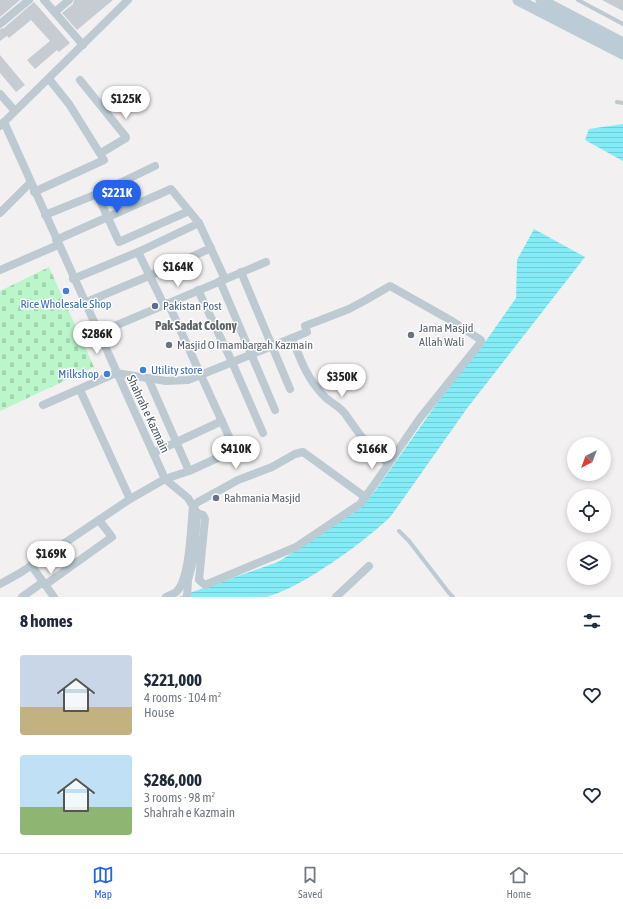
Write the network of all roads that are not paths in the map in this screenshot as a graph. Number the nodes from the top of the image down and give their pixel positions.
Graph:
1 (29, 0) edge
2 (44, 0) edge
3 (69, 0) edge
4 (128, 0) edge
5 (518, 0) edge
6 (541, 0) edge
7 (578, 0) edge
8 (55, 12) junction
9 (0, 24) edge
10 (623, 24) edge
11 (623, 43) edge
12 (83, 45) junction
13 (623, 54) edge
14 (49, 79) junction
15 (80, 80) dead end
16 (0, 94) edge
17 (617, 102) dead end
18 (623, 104) edge
19 (15, 111) junction
20 (2, 124) edge
21 (101, 153) junction
22 (155, 166) dead end
23 (30, 183) junction
24 (34, 192) junction
25 (97, 194) junction
26 (189, 211) junction
27 (0, 213) edge
28 (45, 215) junction
29 (107, 218) junction
30 (199, 223) junction
31 (57, 242) junction
32 (211, 248) junction
33 (138, 252) junction
34 (266, 262) dead end
35 (0, 270) edge
36 (241, 272) junction
37 (149, 276) junction
38 (74, 279) junction
39 (223, 280) junction
40 (198, 290) junction
41 (84, 303) junction
42 (166, 304) junction
43 (98, 333) junction
44 (292, 338) junction
45 (273, 346) junction
46 (252, 354) junction
47 (232, 362) junction
48 (116, 374) junction
49 (201, 374) junction
50 (148, 378) junction
51 (290, 389) dead end
52 (80, 390) junction
53 (43, 405) dead end
54 (275, 410) dead end
55 (222, 421) junction
56 (263, 433) dead end
57 (176, 442) junction
58 (153, 453) junction
59 (389, 463) junction
60 (189, 471) junction
61 (165, 479) junction
62 (365, 497) junction
63 (130, 499) junction
64 (195, 510) junction
65 (99, 520) junction
66 (399, 531) dead end
67 (31, 565) junction
68 (369, 566) dead end
69 (0, 584) edge
70 (44, 584) junction
71 (22, 597) edge
72 (54, 597) edge
73 (166, 597) edge
74 (187, 597) edge
75 (336, 597) edge
76 (453, 597) edge

1 - 9 street
2 - 8 street
3 - 8 street
4 - 12 street
5 - 13 main road
6 - 11 main road
7 - 10 lane
8 - 12 street
12 - 14 street
14 - 19 street
14 - 21 street
15 - 21 street
16 - 19 street
17 - 18 lane
19 - 20 street
20 - 23 street, Shahrah e Kazmain
21 - 24 street
22 - 25 street
23 - 24 street, Shahrah e Kazmain
23 - 27 street
24 - 28 street, Shahrah e Kazmain
25 - 28 street
25 - 29 street
26 - 29 street
26 - 29 street
26 - 30 street
28 - 31 street, Shahrah e Kazmain
29 - 31 street
30 - 32 street
30 - 33 street
31 - 35 street
31 - 38 street, Shahrah e Kazmain
32 - 37 street
32 - 39 street
33 - 37 street
33 - 38 street
34 - 36 street
36 - 39 street
36 - 45 street
37 - 41 street
37 - 42 street
38 - 41 street, Shahrah e Kazmain
39 - 40 street
39 - 46 street
40 - 42 street
40 - 47 street
41 - 43 street, Shahrah e Kazmain
42 - 43 street
42 - 49 street
43 - 48 street, Shahrah e Kazmain
44 - 45 street
44 - 59 street
44 - 59 street
45 - 46 street
45 - 51 street
46 - 47 street
46 - 54 street
47 - 49 street
47 - 56 street
48 - 50 street
48 - 52 street
48 - 58 street, Shahrah e Kazmain
49 - 50 street
49 - 55 street
50 - 57 street
52 - 53 street
52 - 63 street
55 - 57 street
55 - 60 street
57 - 58 street
57 - 60 street
58 - 61 street, Shahrah e Kazmain
59 - 62 street
60 - 61 street
61 - 63 street
61 - 64 street, Shahrah e Kazmain
62 - 64 street
62 - 64 street, Shahrah e Kazmain
63 - 65 street
64 - 73 street
64 - 74 street
65 - 67 street
65 - 70 street
66 - 76 lane
67 - 69 street
67 - 70 street
68 - 75 street
70 - 71 street
70 - 72 street

